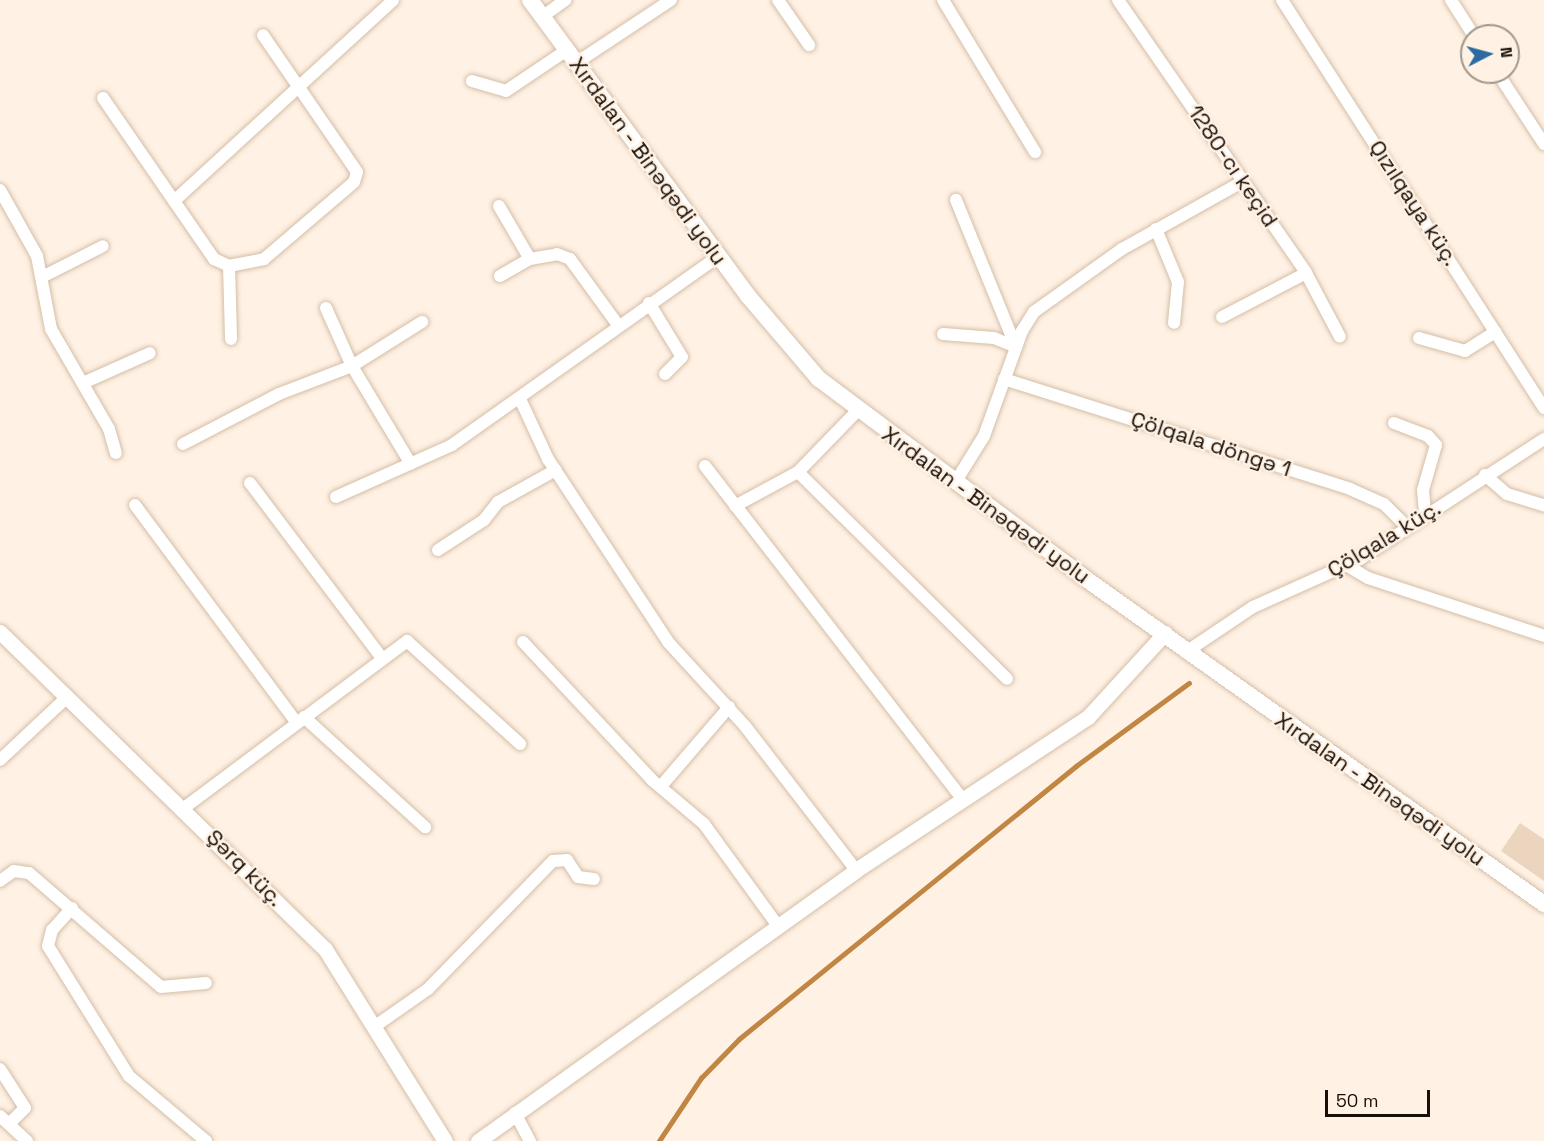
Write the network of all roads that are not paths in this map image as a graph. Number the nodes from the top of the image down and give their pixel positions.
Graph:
1 (393, 0) edge
2 (530, 0) edge
3 (565, 0) edge
4 (671, 0) edge
5 (778, 0) edge
6 (943, 0) edge
7 (1118, 0) edge
8 (1282, 0) edge
9 (1451, 0) edge
10 (542, 16) junction
11 (1466, 24) edge
12 (263, 35) dead end
13 (809, 45) dead end
14 (572, 57) junction
15 (472, 81) dead end
16 (1505, 84) edge
17 (299, 86) junction
18 (103, 98) dead end
19 (1544, 144) edge
20 (1035, 152) dead end
21 (1242, 182) junction
22 (0, 190) edge
23 (956, 200) dead end
24 (174, 201) junction
25 (499, 207) dead end
26 (1156, 229) junction
27 (103, 246) dead end
28 (718, 257) junction
29 (530, 259) junction
30 (229, 266) junction
31 (1306, 273) junction
32 (500, 276) dead end
33 (42, 277) junction
34 (649, 303) junction
35 (326, 308) dead end
36 (1222, 317) dead end
37 (422, 322) dead end
38 (1174, 323) dead end
39 (618, 325) junction
40 (1496, 332) junction
41 (943, 334) dead end
42 (1340, 337) dead end
43 (1419, 338) dead end
44 (231, 339) dead end
45 (1016, 347) junction
46 (150, 353) dead end
47 (352, 366) junction
48 (665, 374) dead end
49 (1004, 379) junction
50 (83, 383) junction
51 (520, 399) junction
52 (1544, 408) edge
53 (858, 410) junction
54 (1394, 423) dead end
55 (1544, 439) edge
56 (183, 444) dead end
57 (116, 453) dead end
58 (411, 464) junction
59 (705, 466) dead end
60 (556, 470) junction
61 (798, 472) junction
62 (1485, 475) junction
63 (956, 482) junction
64 (250, 483) dead end
65 (336, 497) dead end
66 (135, 505) dead end
67 (1544, 505) edge
68 (735, 506) junction
69 (1425, 515) junction
70 (1407, 527) junction
71 (438, 550) dead end
72 (1348, 566) junction
73 (0, 632) edge
74 (1165, 633) junction
75 (1544, 636) edge
76 (523, 642) dead end
77 (1189, 651) junction
78 (381, 657) junction
79 (1007, 679) dead end
80 (68, 697) junction
81 (729, 707) junction
82 (300, 719) junction
83 (520, 744) dead end
84 (0, 760) edge
85 (662, 785) junction
86 (962, 799) junction
87 (184, 808) junction
88 (425, 827) dead end
89 (856, 870) junction
90 (594, 879) dead end
91 (0, 880) edge
92 (1544, 904) edge
93 (72, 908) junction
94 (778, 926) junction
95 (206, 983) dead end
96 (374, 1027) junction
97 (0, 1069) edge
98 (515, 1113) junction
99 (5, 1120) edge
100 (197, 1139) edge
101 (27, 1141) edge
102 (445, 1141) edge
103 (478, 1141) edge
104 (530, 1141) edge

1 - 17 street
2 - 10 main road, Xırdalan - Binəqədi yolu
3 - 10 street
4 - 14 street
5 - 13 street
6 - 20 street
7 - 21 street, 1280-cı keçid
8 - 40 street, Qızılqaya küç.
9 - 11 street
10 - 14 main road, Xırdalan - Binəqədi yolu
12 - 17 street
14 - 15 street
14 - 28 main road, Xırdalan - Binəqədi yolu
16 - 19 street
17 - 24 street
17 - 30 street
18 - 24 street
21 - 26 street
21 - 31 street, 1280-cı keçid
22 - 33 street
23 - 45 street
24 - 30 street
25 - 29 street
26 - 38 street
26 - 45 street
27 - 33 street
28 - 34 street
28 - 53 main road, Xırdalan - Binəqədi yolu
29 - 32 street
29 - 39 street
30 - 44 street
31 - 36 street
31 - 42 street, 1280-cı keçid
33 - 50 street
34 - 39 street
34 - 48 street
35 - 47 street
37 - 47 street
39 - 51 street
40 - 43 street
40 - 52 street, Qızılqaya küç.
41 - 45 street
45 - 49 street
46 - 50 street
47 - 56 street
47 - 58 street
49 - 63 street
49 - 70 street, Çölqala döngə 1
50 - 57 street
51 - 58 street
51 - 60 street
53 - 61 street
53 - 63 main road, Xırdalan - Binəqədi yolu
54 - 69 street
55 - 62 street, Çölqala küç.
58 - 65 street
59 - 68 street
60 - 71 street
60 - 81 street
61 - 68 street
61 - 79 street
62 - 67 street
62 - 69 street, Çölqala küç.
63 - 74 main road, Xırdalan - Binəqədi yolu
64 - 78 street
66 - 82 street
68 - 86 street
69 - 70 street, Çölqala küç.
70 - 72 street, Çölqala küç.
72 - 75 street
72 - 77 street, Çölqala küç.
73 - 80 street, Şərq küç.
74 - 77 main road, Xırdalan - Binəqədi yolu
74 - 86 street
76 - 85 street
77 - 92 main road, Xırdalan - Binəqədi yolu
78 - 82 street
78 - 83 street
80 - 84 street
80 - 87 street, Şərq küç.
81 - 85 street
81 - 89 street
82 - 87 street
82 - 88 street
85 - 94 street
86 - 89 street
87 - 96 street, Şərq küç.
89 - 94 street
90 - 96 street
91 - 93 street
93 - 95 street
93 - 100 street
94 - 98 street
96 - 102 street, Şərq küç.
97 - 99 street
98 - 103 street
98 - 104 street
99 - 101 street

